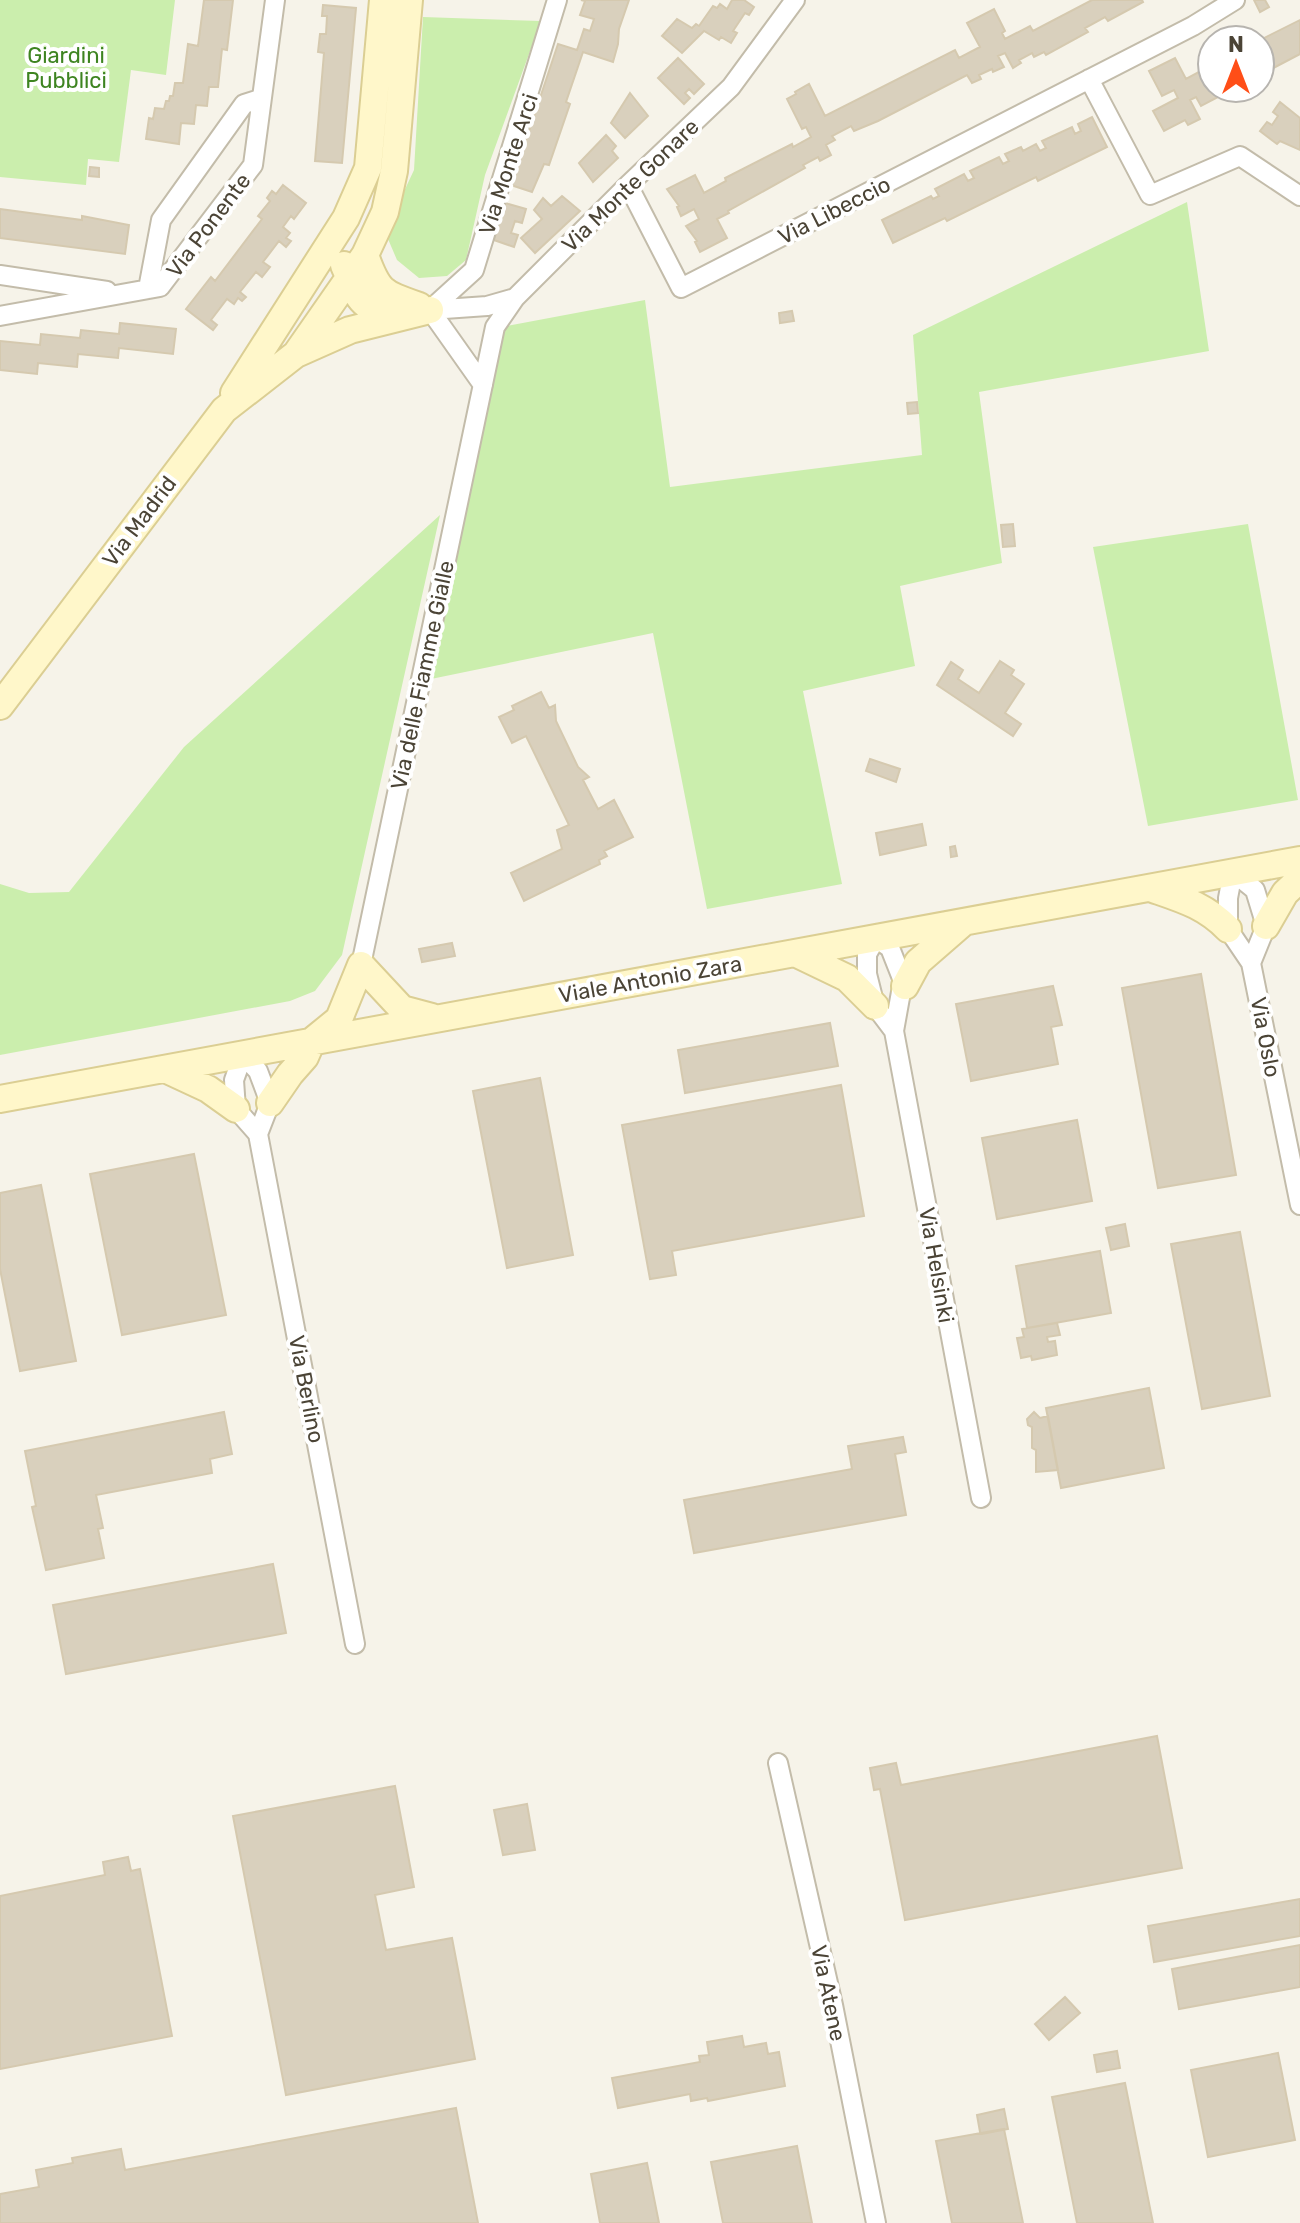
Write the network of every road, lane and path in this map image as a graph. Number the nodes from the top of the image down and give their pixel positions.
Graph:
1 (275, 0) edge
2 (383, 0) edge
3 (409, 0) edge
4 (557, 0) edge
5 (795, 0) edge
6 (1235, 0) edge
7 (1089, 79) junction
8 (260, 99) junction
9 (368, 168) junction
10 (628, 185) junction
11 (1300, 196) edge
12 (365, 255) junction
13 (0, 275) edge
14 (349, 278) junction
15 (148, 289) junction
16 (122, 293) junction
17 (515, 298) junction
18 (430, 310) junction
19 (0, 316) edge
20 (260, 353) junction
21 (296, 354) junction
22 (483, 385) junction
23 (224, 410) junction
24 (0, 706) edge
25 (1300, 860) edge
26 (1233, 872) junction
27 (1300, 879) edge
28 (1149, 888) junction
29 (965, 922) junction
30 (1266, 926) junction
31 (1228, 929) junction
32 (876, 938) junction
33 (795, 953) junction
34 (1251, 963) junction
35 (361, 965) junction
36 (905, 986) junction
37 (875, 1006) junction
38 (437, 1018) junction
39 (894, 1031) junction
40 (312, 1041) junction
41 (243, 1055) junction
42 (165, 1069) junction
43 (0, 1099) edge
44 (270, 1103) junction
45 (236, 1109) junction
46 (258, 1134) junction
47 (1300, 1205) edge
48 (981, 1498) dead end
49 (355, 1644) dead end
50 (778, 1763) dead end
51 (876, 2223) edge

1 - 8 street, Via Ponente
2 - 9 main road
3 - 12 main road
4 - 18 street, Via Monte Arci
5 - 10 street, Via Monte Gonare
6 - 7 street, Via Libeccio
7 - 10 street, Via Libeccio
7 - 11 street
8 - 15 street
8 - 15 street, Via Ponente
9 - 14 main road
9 - 20 main road
10 - 17 street, Via Monte Gonare
12 - 14 main road
12 - 18 main road
13 - 16 street
14 - 18 main road
14 - 20 main road
14 - 21 main road
15 - 16 street, Via Ponente
16 - 19 street, Via Ponente
17 - 18 street
17 - 22 street, Via delle Fiamme Gialle
18 - 21 main road
18 - 22 street
20 - 23 main road
21 - 23 main road, Via Madrid
22 - 35 street, Via delle Fiamme Gialle
23 - 24 main road, Via Madrid
25 - 26 main road, Viale Antonio Zara
26 - 28 main road, Viale Antonio Zara
26 - 30 street
26 - 31 street
27 - 30 main road
28 - 29 main road, Viale Antonio Zara
28 - 31 main road
29 - 32 main road, Viale Antonio Zara
29 - 36 main road
30 - 34 street
31 - 34 street, Via Oslo
32 - 33 main road, Viale Antonio Zara
32 - 36 street
32 - 37 street, Via Helsinki
33 - 37 main road
33 - 38 main road, Viale Antonio Zara
34 - 47 street, Via Oslo
35 - 38 main road
35 - 40 main road
36 - 39 street, Via Helsinki
37 - 39 street, Via Helsinki
38 - 40 main road, Viale Antonio Zara
39 - 48 street, Via Helsinki
40 - 41 main road, Viale Antonio Zara
40 - 44 main road
41 - 42 main road, Viale Antonio Zara
41 - 44 street
41 - 45 street
42 - 43 main road, Viale Antonio Zara
42 - 45 main road
44 - 46 street
45 - 46 street
46 - 49 street, Via Berlino
50 - 51 street, Via Atene

